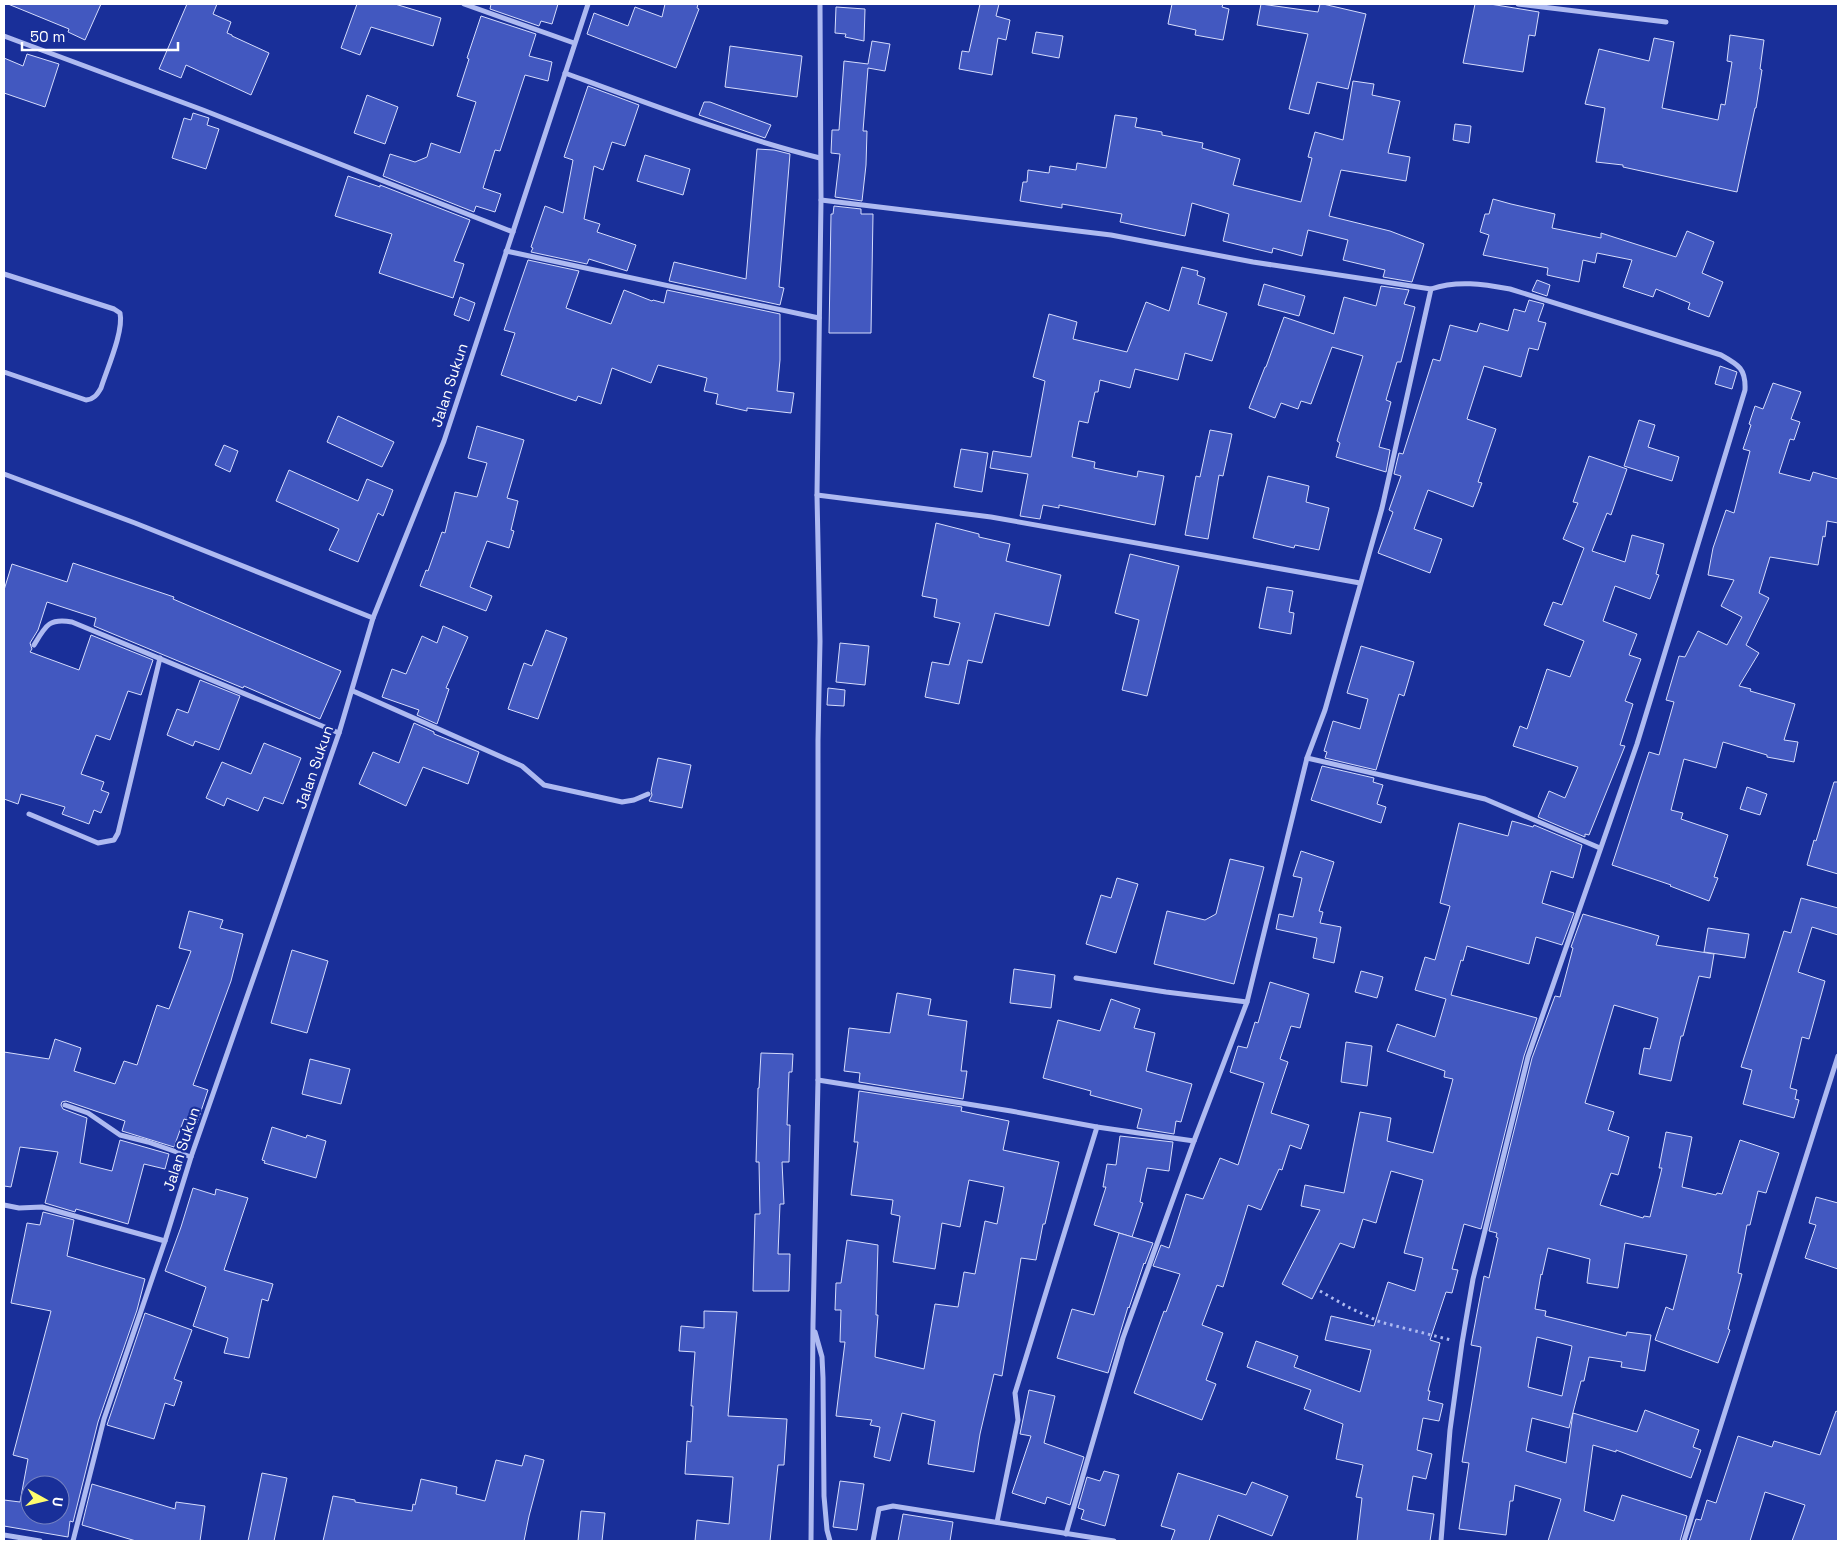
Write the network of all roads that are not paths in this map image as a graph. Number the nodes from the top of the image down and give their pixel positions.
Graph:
1 (464, 4) edge
2 (588, 4) edge
3 (820, 4) edge
4 (1518, 4) edge
5 (1666, 22) dead end
6 (4, 36) edge
7 (574, 43) junction
8 (565, 73) junction
9 (820, 158) junction
10 (821, 200) junction
11 (512, 232) junction
12 (506, 251) junction
13 (4, 274) edge
14 (1431, 289) junction
15 (819, 318) junction
16 (4, 372) edge
17 (4, 474) edge
18 (817, 495) junction
19 (1360, 584) junction
20 (373, 618) junction
21 (34, 645) dead end
22 (160, 658) junction
23 (353, 691) junction
24 (339, 733) junction
25 (1307, 758) junction
26 (648, 794) dead end
27 (29, 814) dead end
28 (1600, 848) junction
29 (1076, 978) dead end
30 (1246, 1002) junction
31 (1838, 1056) edge
32 (818, 1080) junction
33 (65, 1105) dead end
34 (1097, 1127) junction
35 (1194, 1141) junction
36 (191, 1157) junction
37 (4, 1205) edge
38 (165, 1241) junction
39 (813, 1324) junction
40 (997, 1522) junction
41 (1066, 1534) junction
42 (4, 1536) edge
43 (28, 1540) edge
44 (40, 1541) edge
45 (73, 1541) edge
46 (811, 1541) edge
47 (830, 1541) edge
48 (872, 1541) edge
49 (1114, 1541) edge
50 (1441, 1541) edge
51 (1684, 1541) edge

1 - 7 street
2 - 7 street, Jalan Sukun
3 - 9 street
4 - 5 street
6 - 11 street
7 - 8 street, Jalan Sukun
8 - 9 street
8 - 11 street, Jalan Sukun
9 - 10 street
10 - 14 street
10 - 15 street
11 - 12 street, Jalan Sukun
12 - 15 street
12 - 20 street, Jalan Sukun
13 - 16 street
14 - 19 street
14 - 28 street
15 - 18 street
17 - 20 street
18 - 19 street
18 - 32 street
19 - 25 street
20 - 23 street, Jalan Sukun
21 - 22 street
22 - 24 street
22 - 27 street
23 - 24 street, Jalan Sukun
23 - 26 street
24 - 36 street, Jalan Sukun
25 - 28 street
25 - 30 street
28 - 50 street
29 - 30 street
30 - 35 street
31 - 51 street
32 - 34 street
32 - 39 street
33 - 36 street
34 - 35 street
34 - 40 street
35 - 41 street
36 - 38 street, Jalan Sukun
37 - 38 street
38 - 45 street, Jalan Sukun
39 - 46 street
39 - 47 street
40 - 41 street
40 - 48 street
41 - 49 street
42 - 43 street
43 - 44 street

